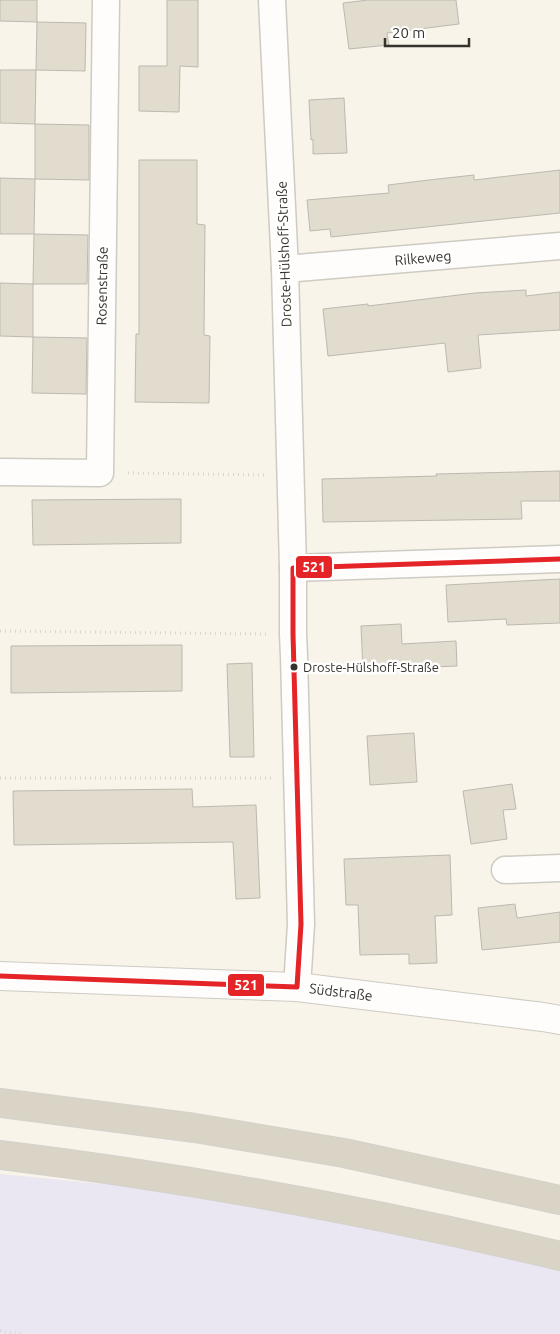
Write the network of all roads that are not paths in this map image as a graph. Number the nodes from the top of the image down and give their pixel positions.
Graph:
1 (106, 0) edge
2 (272, 0) edge
3 (560, 246) edge
4 (285, 269) junction
5 (0, 472) edge
6 (560, 560) edge
7 (293, 568) junction
8 (560, 868) edge
9 (505, 870) dead end
10 (0, 976) edge
11 (297, 987) junction
12 (560, 1020) edge
13 (0, 1103) edge
14 (0, 1156) edge
15 (560, 1200) edge
16 (560, 1256) edge

1 - 5 street, Rosenstraße
2 - 4 street, Droste-Hülshoff-Straße
3 - 4 street, Rilkeweg
4 - 7 street, Droste-Hülshoff-Straße
6 - 7 street
7 - 11 street, Droste-Hülshoff-Straße
8 - 9 street
10 - 11 street, Südstraße
11 - 12 street, Südstraße
13 - 15 highway
14 - 16 highway

